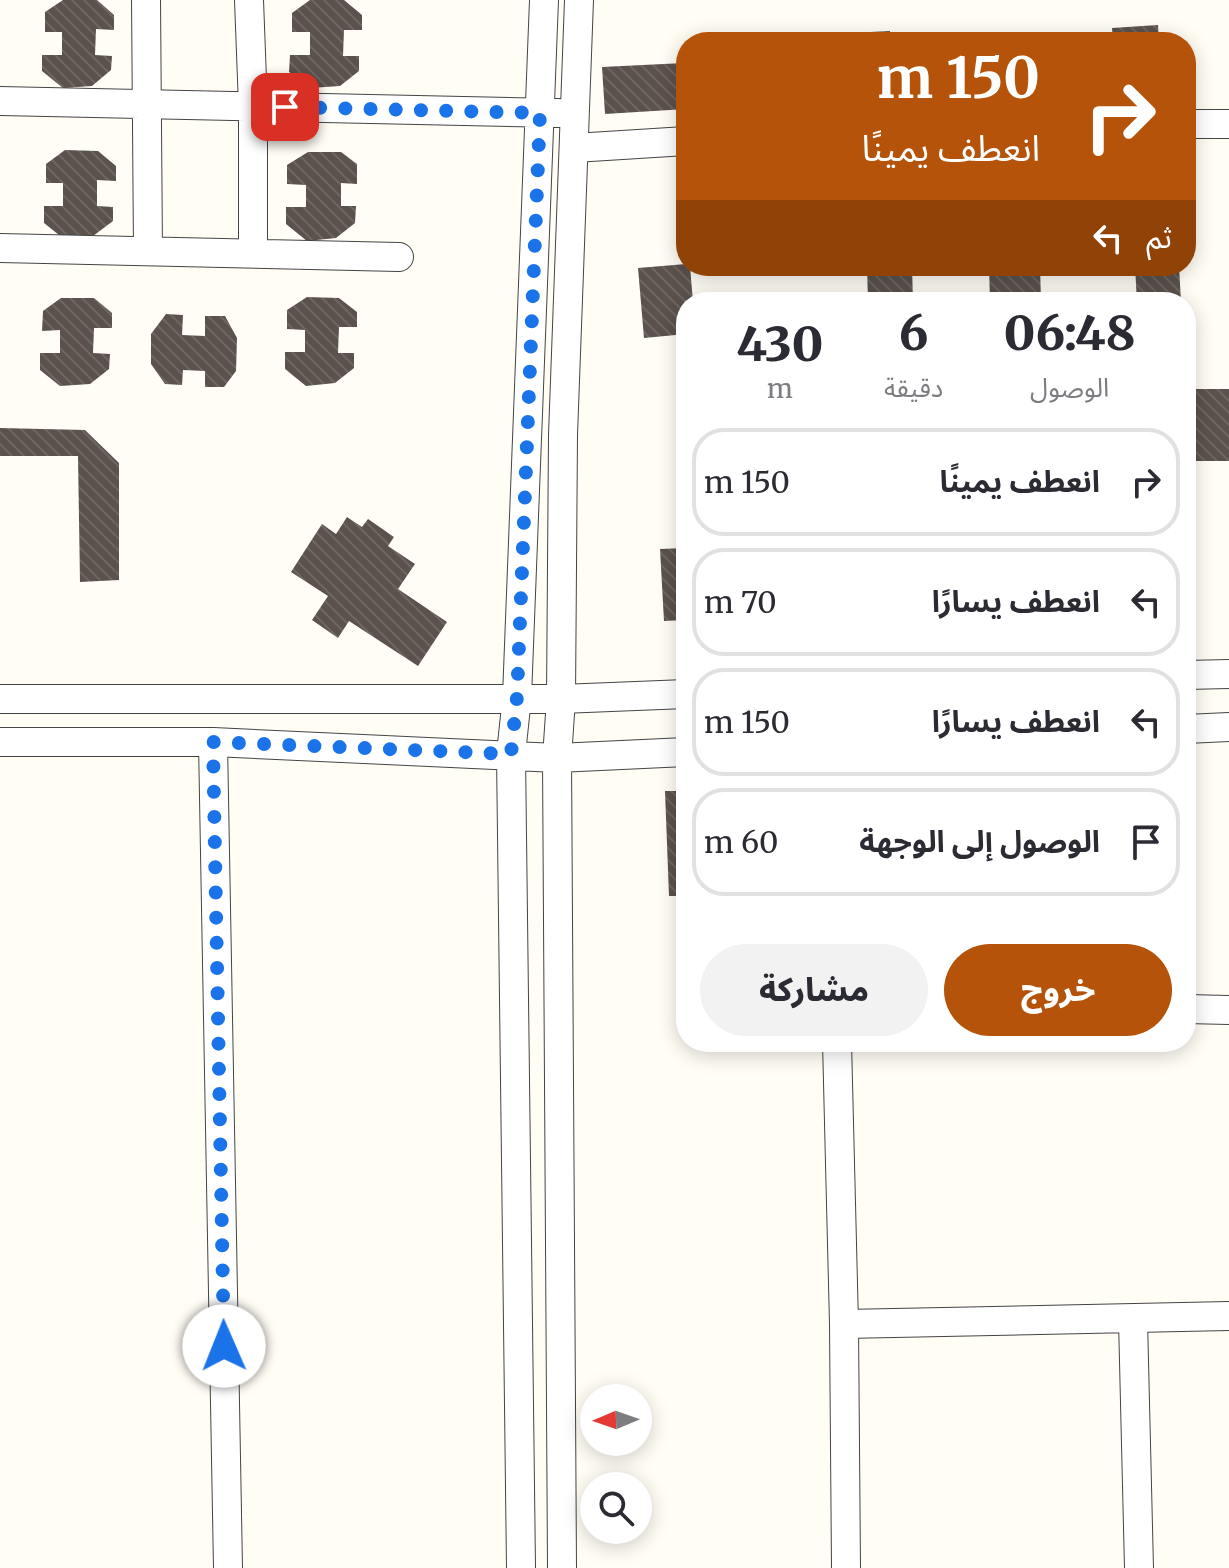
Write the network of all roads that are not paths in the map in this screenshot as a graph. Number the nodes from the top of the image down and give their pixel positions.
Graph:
1 (146, 0) edge
2 (249, 0) edge
3 (544, 0) edge
4 (579, 0) edge
5 (0, 101) edge
6 (146, 104) junction
7 (253, 106) junction
8 (540, 113) junction
9 (575, 113) junction
10 (1196, 124) edge
11 (1229, 124) edge
12 (676, 142) edge
13 (574, 148) junction
14 (0, 248) edge
15 (148, 251) junction
16 (253, 253) junction
17 (399, 257) dead end
18 (1229, 674) edge
19 (1196, 675) edge
20 (676, 694) edge
21 (517, 697) junction
22 (0, 699) edge
23 (561, 699) junction
24 (1229, 727) edge
25 (1196, 729) edge
26 (0, 742) edge
27 (213, 742) junction
28 (676, 752) edge
29 (511, 754) junction
30 (557, 758) junction
31 (1196, 1009) edge
32 (1229, 1010) edge
33 (837, 1052) edge
34 (1229, 1316) edge
35 (1133, 1320) junction
36 (844, 1324) junction
37 (228, 1568) edge
38 (521, 1568) edge
39 (562, 1568) edge
40 (846, 1568) edge
41 (1139, 1568) edge

1 - 6 street
2 - 7 street
3 - 8 street
4 - 9 street
5 - 6 street
6 - 7 street
6 - 15 street
7 - 8 street
7 - 16 street
8 - 9 street
8 - 21 street
9 - 13 street
10 - 11 street
12 - 13 street
13 - 23 street
14 - 15 street
15 - 16 street
16 - 17 street
18 - 19 street
20 - 23 street
21 - 22 street
21 - 23 street
21 - 29 street
23 - 30 street
24 - 25 street
26 - 27 street
27 - 29 street
27 - 37 street
28 - 30 street
29 - 30 street
29 - 38 street
30 - 39 street
31 - 32 street
33 - 36 street
34 - 35 street
35 - 36 street
35 - 41 street
36 - 40 street

